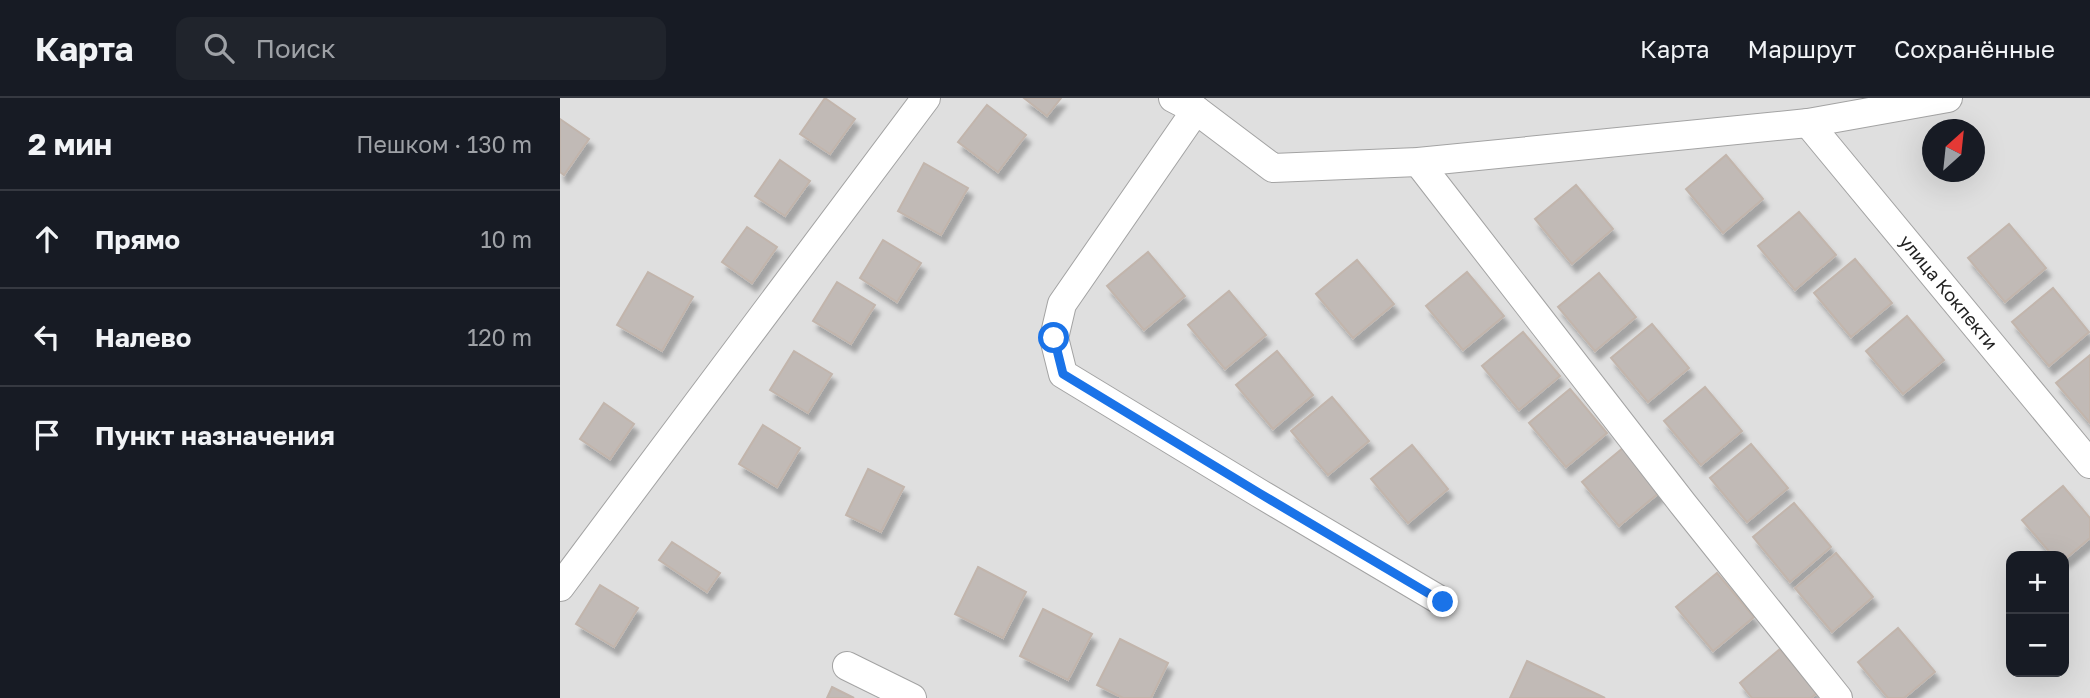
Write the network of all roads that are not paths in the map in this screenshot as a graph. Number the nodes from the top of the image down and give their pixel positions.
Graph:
1 (926, 98) edge
2 (1948, 98) edge
3 (1185, 104) edge
4 (1808, 123) junction
5 (1418, 162) junction
6 (2090, 464) edge
7 (560, 587) edge
8 (1443, 602) dead end
9 (847, 666) dead end
10 (912, 698) edge
11 (1838, 698) edge

1 - 7 street
2 - 4 street
3 - 5 street
3 - 8 street
4 - 5 street
4 - 6 street, улица Кокпекти
5 - 11 street
9 - 10 street

